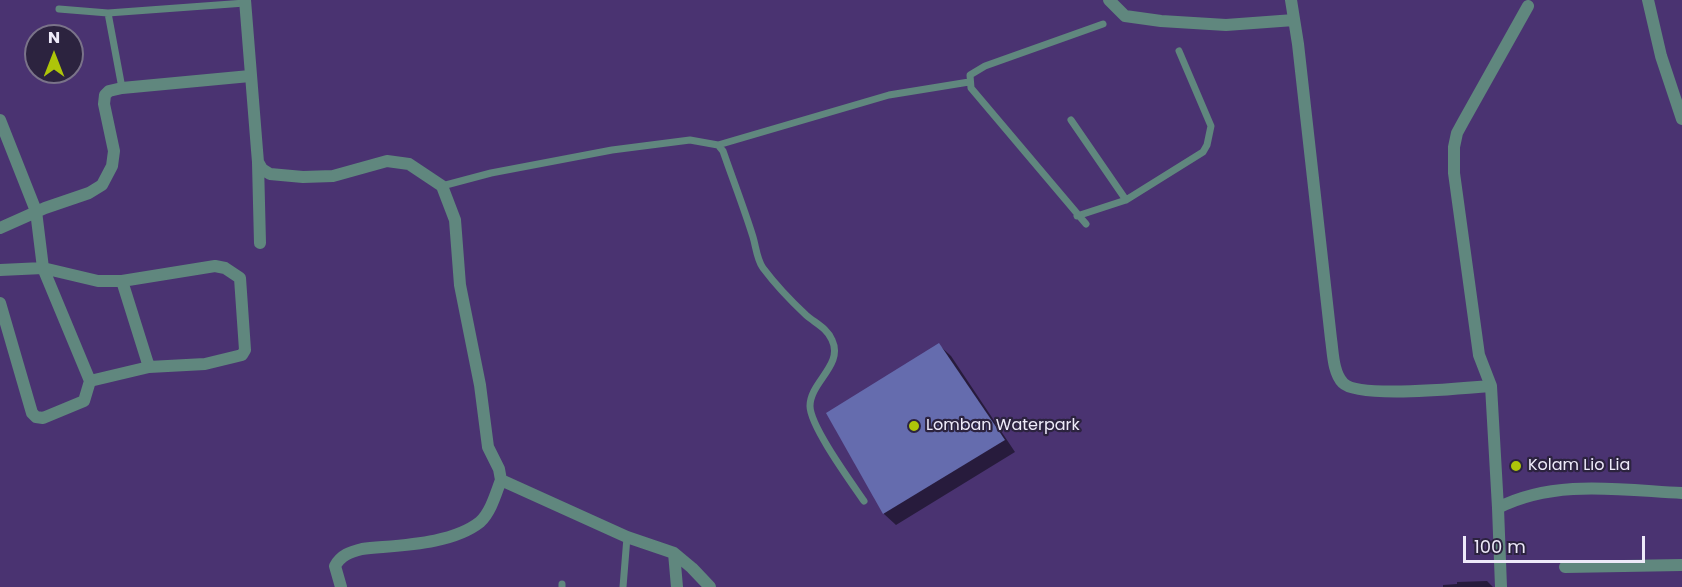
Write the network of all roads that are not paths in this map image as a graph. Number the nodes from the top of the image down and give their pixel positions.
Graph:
1 (1109, 0) edge
2 (1291, 0) edge
3 (1648, 0) edge
4 (245, 1) edge
5 (1528, 6) dead end
6 (59, 9) dead end
7 (108, 13) junction
8 (1294, 20) junction
9 (1103, 24) dead end
10 (1179, 51) dead end
11 (250, 76) junction
12 (969, 82) junction
13 (122, 88) junction
14 (0, 120) edge
15 (1071, 120) dead end
16 (1682, 120) edge
17 (717, 145) junction
18 (258, 162) junction
19 (442, 186) junction
20 (1126, 200) junction
21 (36, 211) junction
22 (1077, 216) junction
23 (1086, 224) dead end
24 (0, 228) edge
25 (260, 243) dead end
26 (43, 268) junction
27 (0, 270) edge
28 (122, 280) junction
29 (0, 303) edge
30 (149, 367) junction
31 (90, 381) junction
32 (1491, 386) junction
33 (501, 480) junction
34 (1682, 493) edge
35 (864, 501) dead end
36 (1498, 508) junction
37 (627, 537) junction
38 (674, 553) junction
39 (1682, 565) edge
40 (1565, 567) dead end
41 (341, 587) edge
42 (623, 587) edge
43 (677, 587) edge
44 (710, 587) edge
45 (1501, 587) edge

1 - 8 street
2 - 8 street
3 - 16 street
4 - 7 lane
4 - 11 street
5 - 32 street
6 - 7 lane
7 - 13 lane
8 - 32 street
9 - 12 lane
10 - 20 lane
11 - 13 street
11 - 18 street
12 - 17 lane
12 - 22 lane
13 - 21 street
14 - 21 street
15 - 20 lane
17 - 19 lane
17 - 35 lane
18 - 19 street
18 - 25 street
19 - 33 street
20 - 22 lane
21 - 24 street
21 - 26 street
22 - 23 lane
26 - 27 street
26 - 28 street
26 - 31 street
28 - 30 street
28 - 30 street
29 - 31 street
30 - 31 street
32 - 36 street
33 - 37 street
33 - 41 street
34 - 36 street
36 - 45 street
37 - 38 street
37 - 42 lane
38 - 43 street
38 - 44 street
39 - 40 street

